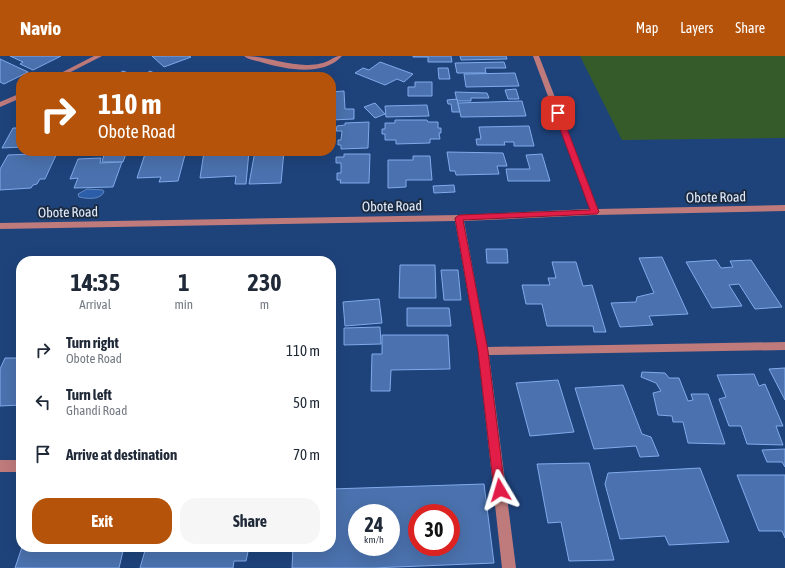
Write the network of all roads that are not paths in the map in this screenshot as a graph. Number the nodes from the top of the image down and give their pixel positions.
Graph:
1 (99, 56) edge
2 (247, 56) edge
3 (339, 56) edge
4 (536, 56) edge
5 (66, 72) edge
6 (16, 97) edge
7 (0, 105) edge
8 (785, 208) edge
9 (595, 212) junction
10 (459, 218) junction
11 (0, 226) edge
12 (785, 346) edge
13 (483, 351) junction
14 (0, 466) edge
15 (16, 466) edge
16 (509, 568) edge

1 - 5 street
2 - 3 street
4 - 9 street
6 - 7 street
8 - 9 street, Obote Road
9 - 10 street, Obote Road
10 - 11 street, Obote Road
10 - 13 street
12 - 13 street
13 - 16 street
14 - 15 street

